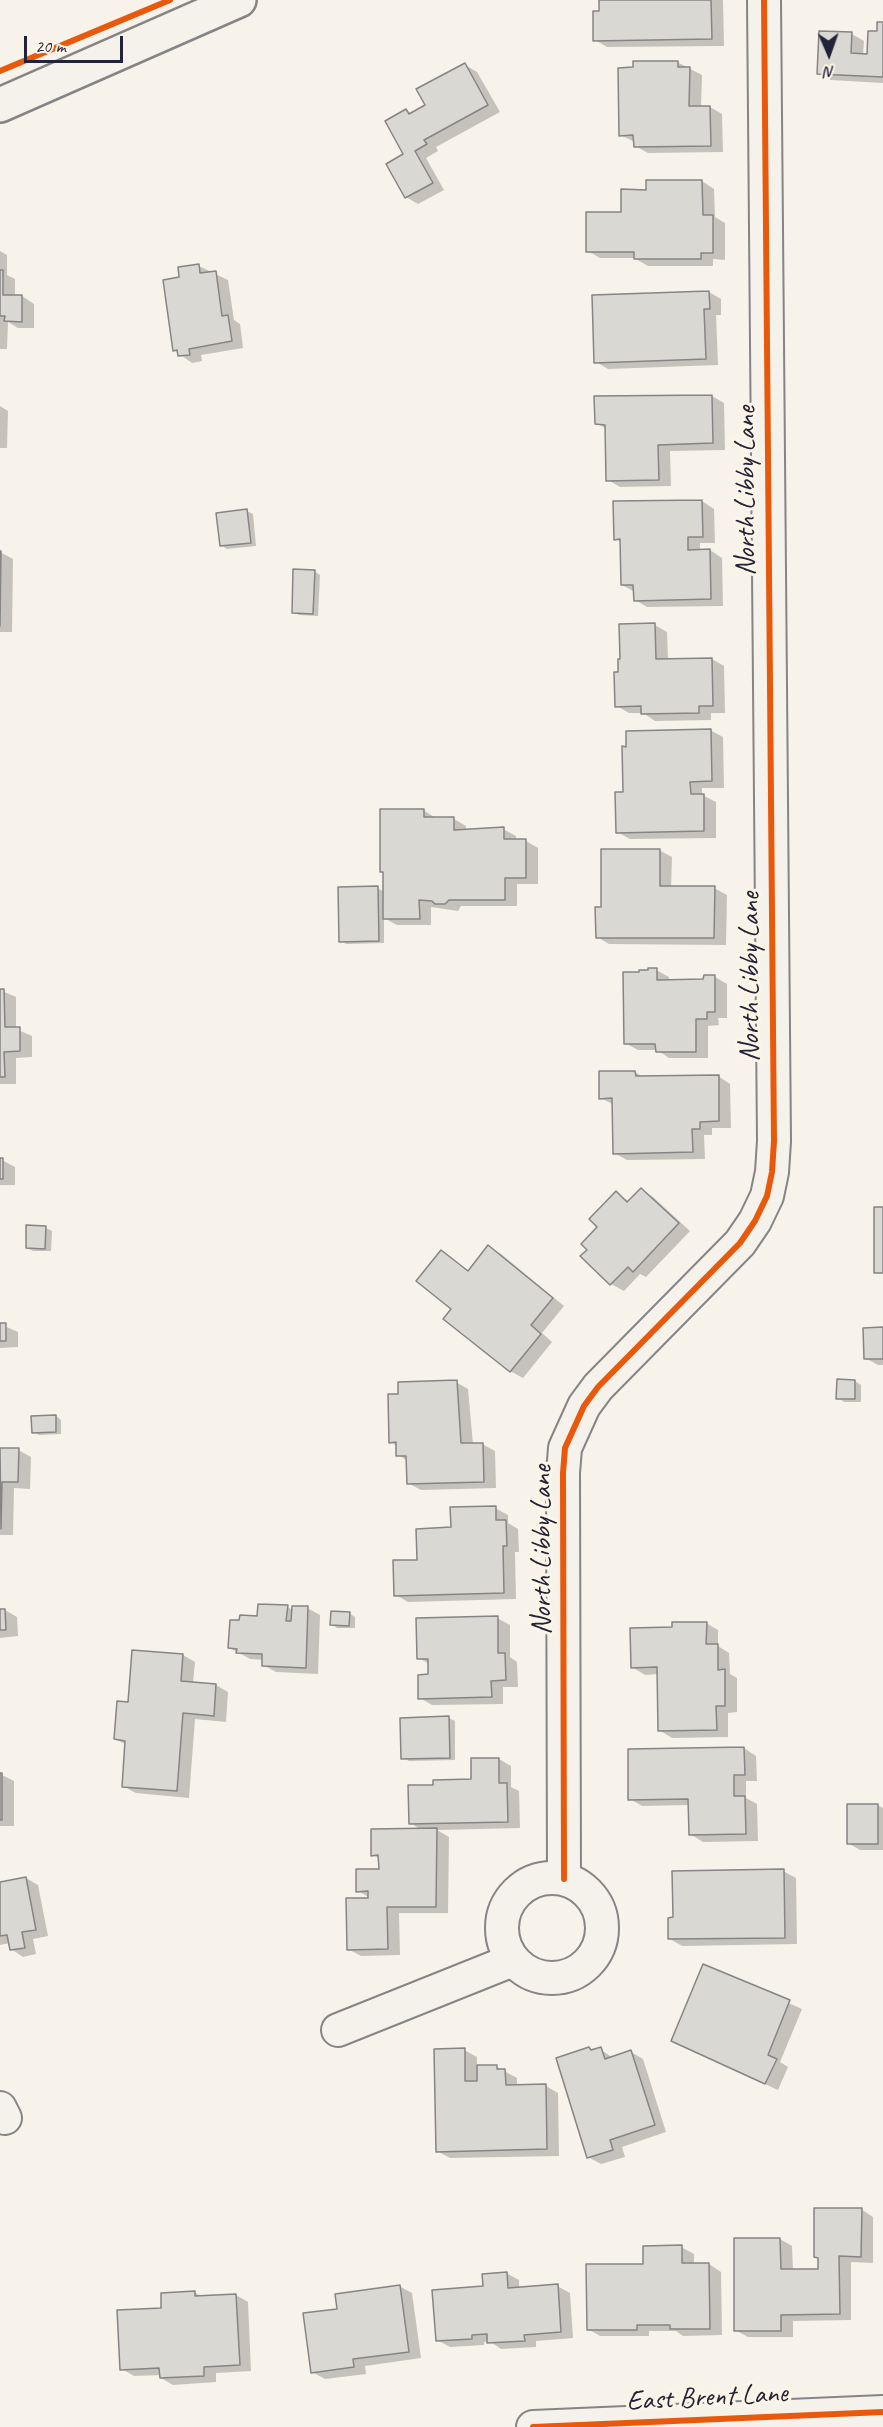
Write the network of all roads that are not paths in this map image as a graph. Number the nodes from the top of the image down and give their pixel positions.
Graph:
1 (239, 0) edge
2 (764, 0) edge
3 (0, 105) edge
4 (564, 1879) junction
5 (513, 1960) junction
6 (338, 2030) dead end
7 (883, 2412) edge
8 (533, 2427) edge

1 - 3 main road
2 - 4 street, North Libby Lane
4 - 5 street
4 - 5 street
5 - 6 street
7 - 8 street, East Brent Lane

